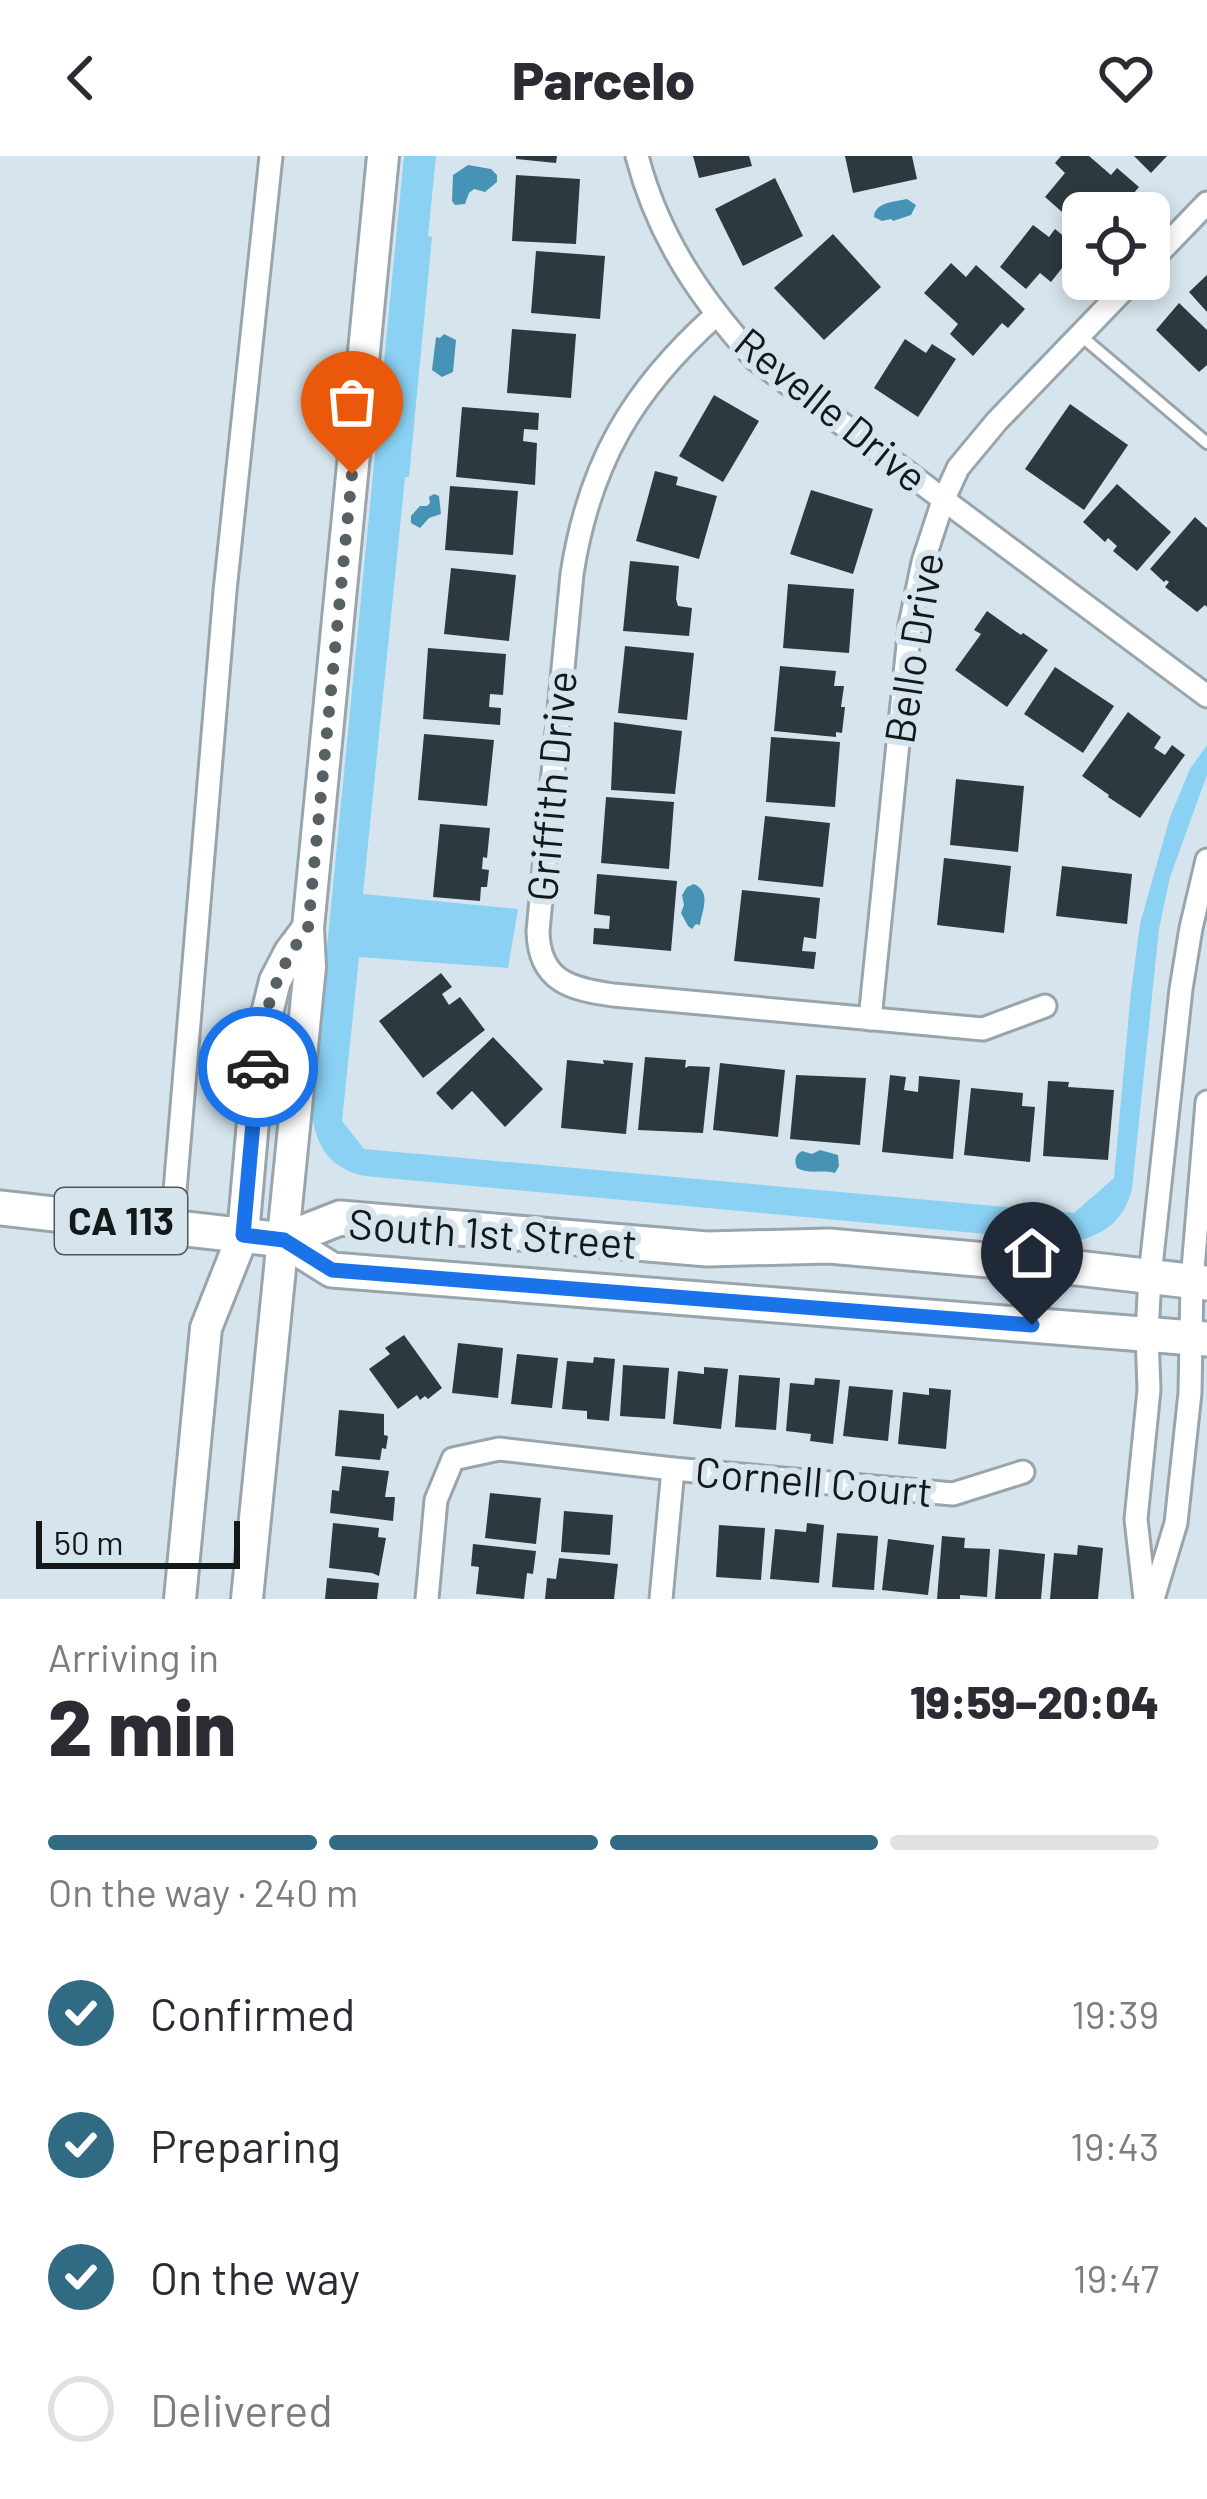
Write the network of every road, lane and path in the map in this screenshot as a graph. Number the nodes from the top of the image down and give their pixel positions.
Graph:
1 (258, 156) edge
2 (383, 156) edge
3 (638, 156) edge
4 (271, 157) edge
5 (1207, 203) edge
6 (1170, 241) edge
7 (1114, 300) edge
8 (716, 315) junction
9 (1080, 335) junction
10 (1207, 443) edge
11 (943, 501) junction
12 (1207, 696) edge
13 (1207, 860) edge
14 (308, 928) junction
15 (1046, 1006) dead end
16 (870, 1019) junction
17 (1207, 1102) edge
18 (0, 1208) edge
19 (172, 1227) junction
20 (243, 1235) junction
21 (284, 1240) junction
22 (1150, 1276) junction
23 (1200, 1282) edge
24 (1148, 1334) junction
25 (1198, 1338) edge
26 (673, 1469) junction
27 (1023, 1472) dead end
28 (180, 1599) edge
29 (247, 1599) edge
30 (427, 1599) edge
31 (661, 1599) edge
32 (1149, 1599) edge

1 - 4 street
2 - 14 street
3 - 8 street, Revelle Drive
4 - 19 street
5 - 6 street
7 - 9 street, Bello Drive
8 - 11 street, Revelle Drive
8 - 16 street, Griffith Drive
9 - 10 lane
9 - 11 street, Bello Drive
11 - 12 street, Revelle Drive
11 - 16 street, Bello Drive
13 - 22 street
14 - 20 street
14 - 21 street
15 - 16 street, Griffith Drive
17 - 23 street
18 - 19 main road, CA 113
19 - 20 main road, CA 113
20 - 21 main road, CA 113
20 - 28 street
21 - 22 main road, South 1st Street / CA 113
21 - 24 main road, South 1st Street / CA 113
21 - 29 street
22 - 23 main road, South 1st Street / CA 113
22 - 24 street
23 - 25 street
24 - 25 main road, South 1st Street / CA 113
24 - 32 street
25 - 32 street
26 - 27 street, Cornell Court
26 - 30 street, Cornell Court
26 - 31 street

